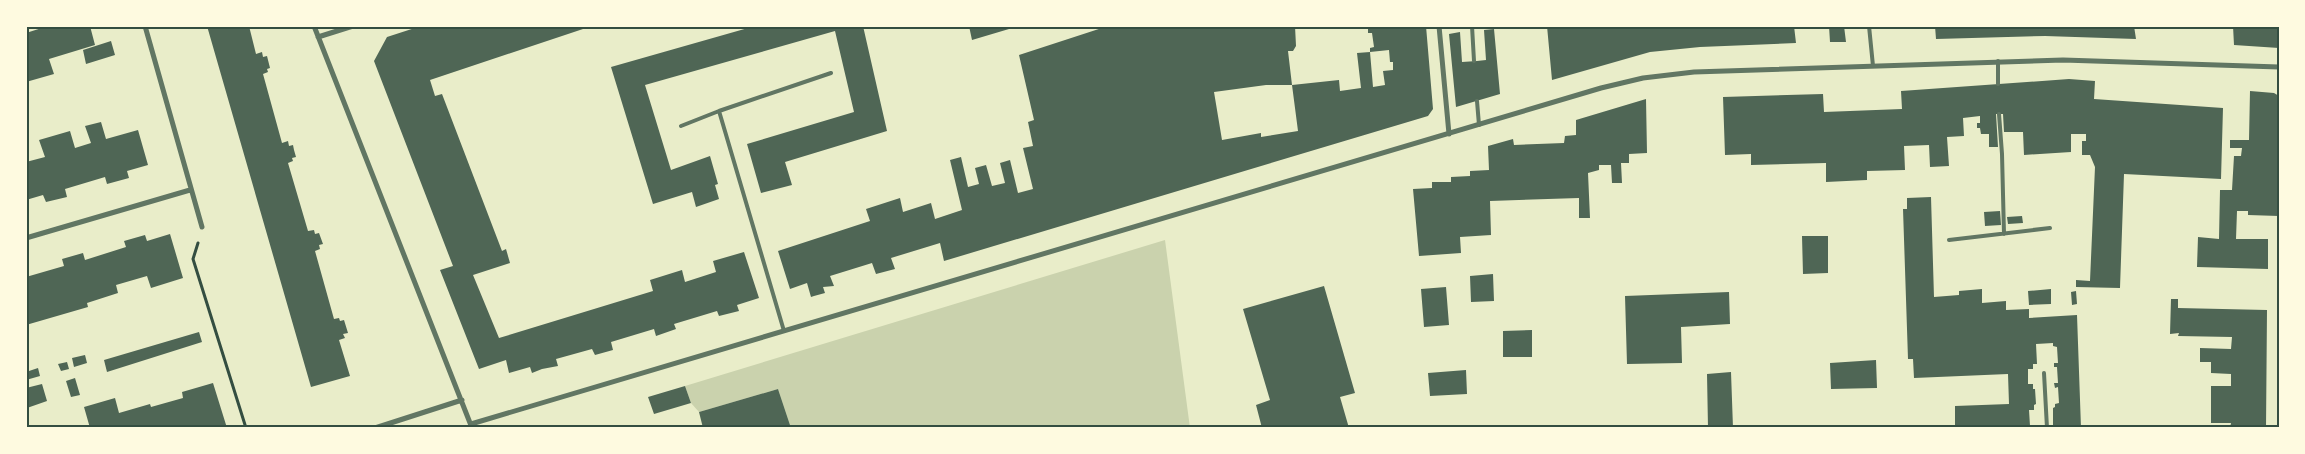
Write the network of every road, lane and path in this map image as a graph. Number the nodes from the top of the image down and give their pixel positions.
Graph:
1 (145, 26) edge
2 (314, 26) edge
3 (353, 26) edge
4 (1439, 26) edge
5 (1472, 26) edge
6 (1869, 26) edge
7 (318, 36) junction
8 (1474, 61) dead end
9 (1998, 61) junction
10 (1873, 66) junction
11 (2279, 67) edge
12 (831, 73) dead end
13 (1998, 84) dead end
14 (1477, 101) dead end
15 (719, 110) junction
16 (1999, 114) dead end
17 (1478, 125) junction
18 (681, 126) dead end
19 (1449, 134) junction
20 (190, 190) junction
21 (202, 228) joint
22 (2050, 228) dead end
23 (2004, 234) junction
24 (26, 238) edge
25 (1949, 240) dead end
26 (784, 331) junction
27 (2044, 373) dead end
28 (462, 400) junction
29 (472, 426) edge
30 (246, 428) edge
31 (374, 428) edge
32 (2047, 428) edge

1 - 20 street
2 - 7 street
3 - 7 street
4 - 19 street
5 - 8 lane
6 - 10 lane
7 - 28 street
9 - 10 street
9 - 11 street
9 - 13 lane
10 - 17 street
12 - 15 lane
14 - 17 lane
15 - 18 lane
15 - 26 lane
16 - 23 lane
17 - 19 street
19 - 26 street
20 - 21 street
20 - 24 street
21 - 30 path
22 - 23 lane
23 - 25 lane
26 - 29 street
27 - 32 lane
28 - 29 street
28 - 31 street

